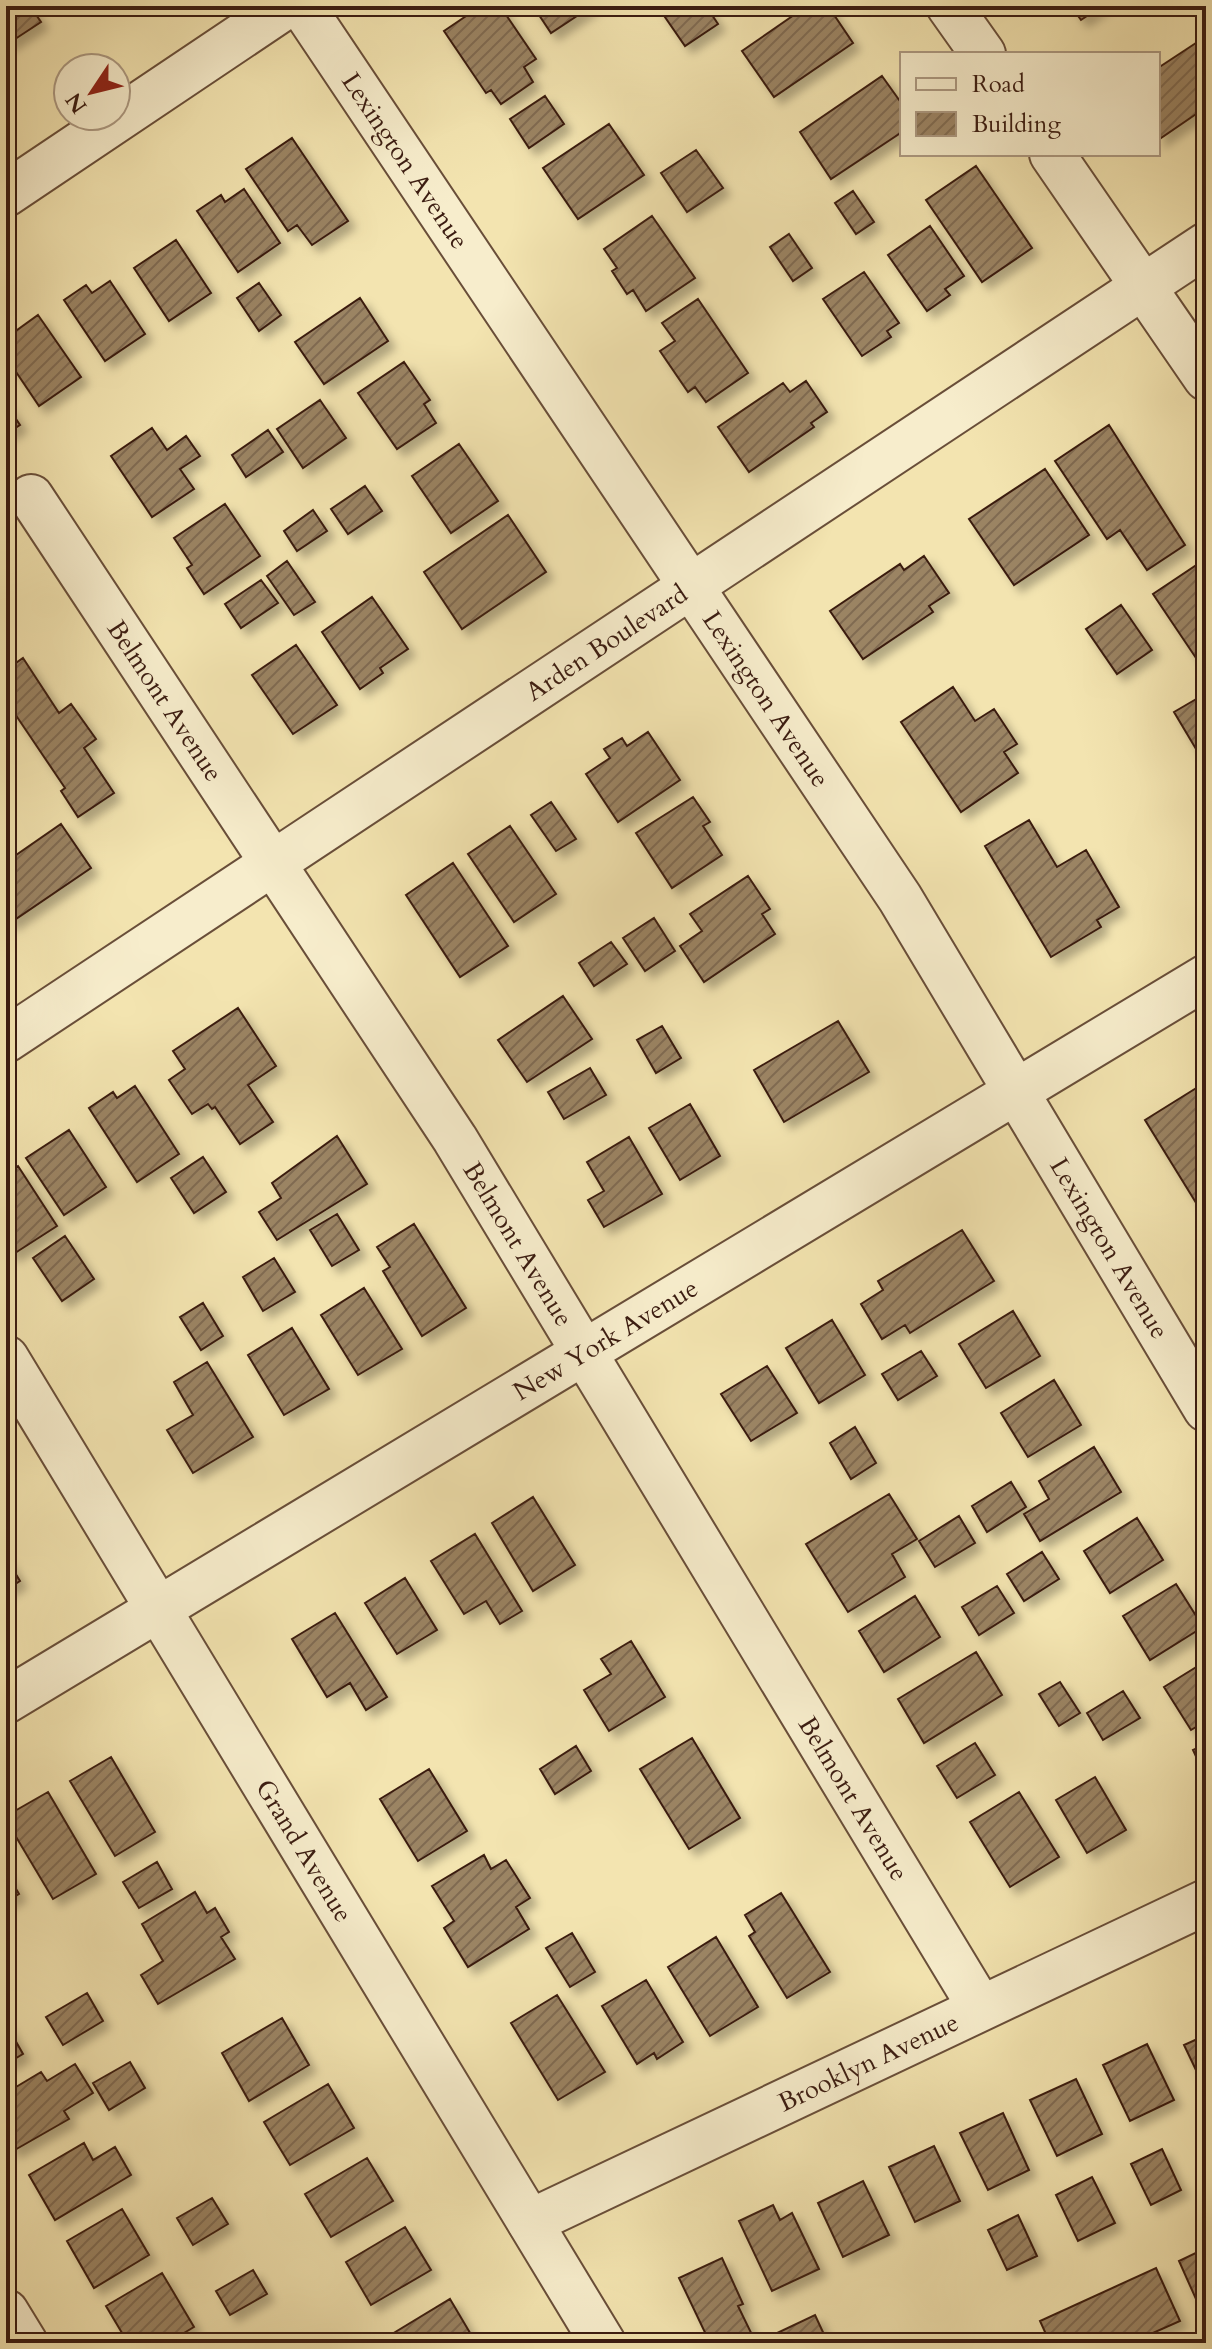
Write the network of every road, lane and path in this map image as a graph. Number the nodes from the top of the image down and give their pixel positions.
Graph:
1 (286, 6) edge
2 (302, 6) edge
3 (949, 6) edge
4 (982, 52) edge
5 (1053, 156) edge
6 (6, 194) edge
7 (1206, 245) edge
8 (1144, 287) junction
9 (1206, 378) edge
10 (31, 497) dead end
11 (692, 585) junction
12 (272, 863) junction
13 (1206, 977) edge
14 (6, 1040) edge
15 (1015, 1091) junction
16 (583, 1352) junction
17 (6, 1358) edge
18 (1206, 1409) edge
19 (158, 1609) junction
20 (6, 1701) edge
21 (1206, 1902) edge
22 (980, 2007) junction
23 (530, 2222) junction
24 (6, 2312) edge
25 (25, 2343) edge
26 (603, 2343) edge

1 - 6 street
2 - 11 street, Lexington Avenue
3 - 4 street
5 - 8 street
7 - 8 street, Arden Boulevard
8 - 9 street
8 - 11 street, Arden Boulevard
10 - 12 street, Belmont Avenue
11 - 12 street, Arden Boulevard
11 - 15 street, Lexington Avenue
12 - 14 street, Arden Boulevard
12 - 16 street, Belmont Avenue
13 - 15 street, New York Avenue
15 - 16 street, New York Avenue
15 - 18 street, Lexington Avenue
16 - 19 street, New York Avenue
16 - 22 street, Belmont Avenue
17 - 19 street, Grand Avenue
19 - 20 street, New York Avenue
19 - 23 street, Grand Avenue
21 - 22 street, Brooklyn Avenue
22 - 23 street, Brooklyn Avenue
23 - 26 street, Grand Avenue
24 - 25 street

